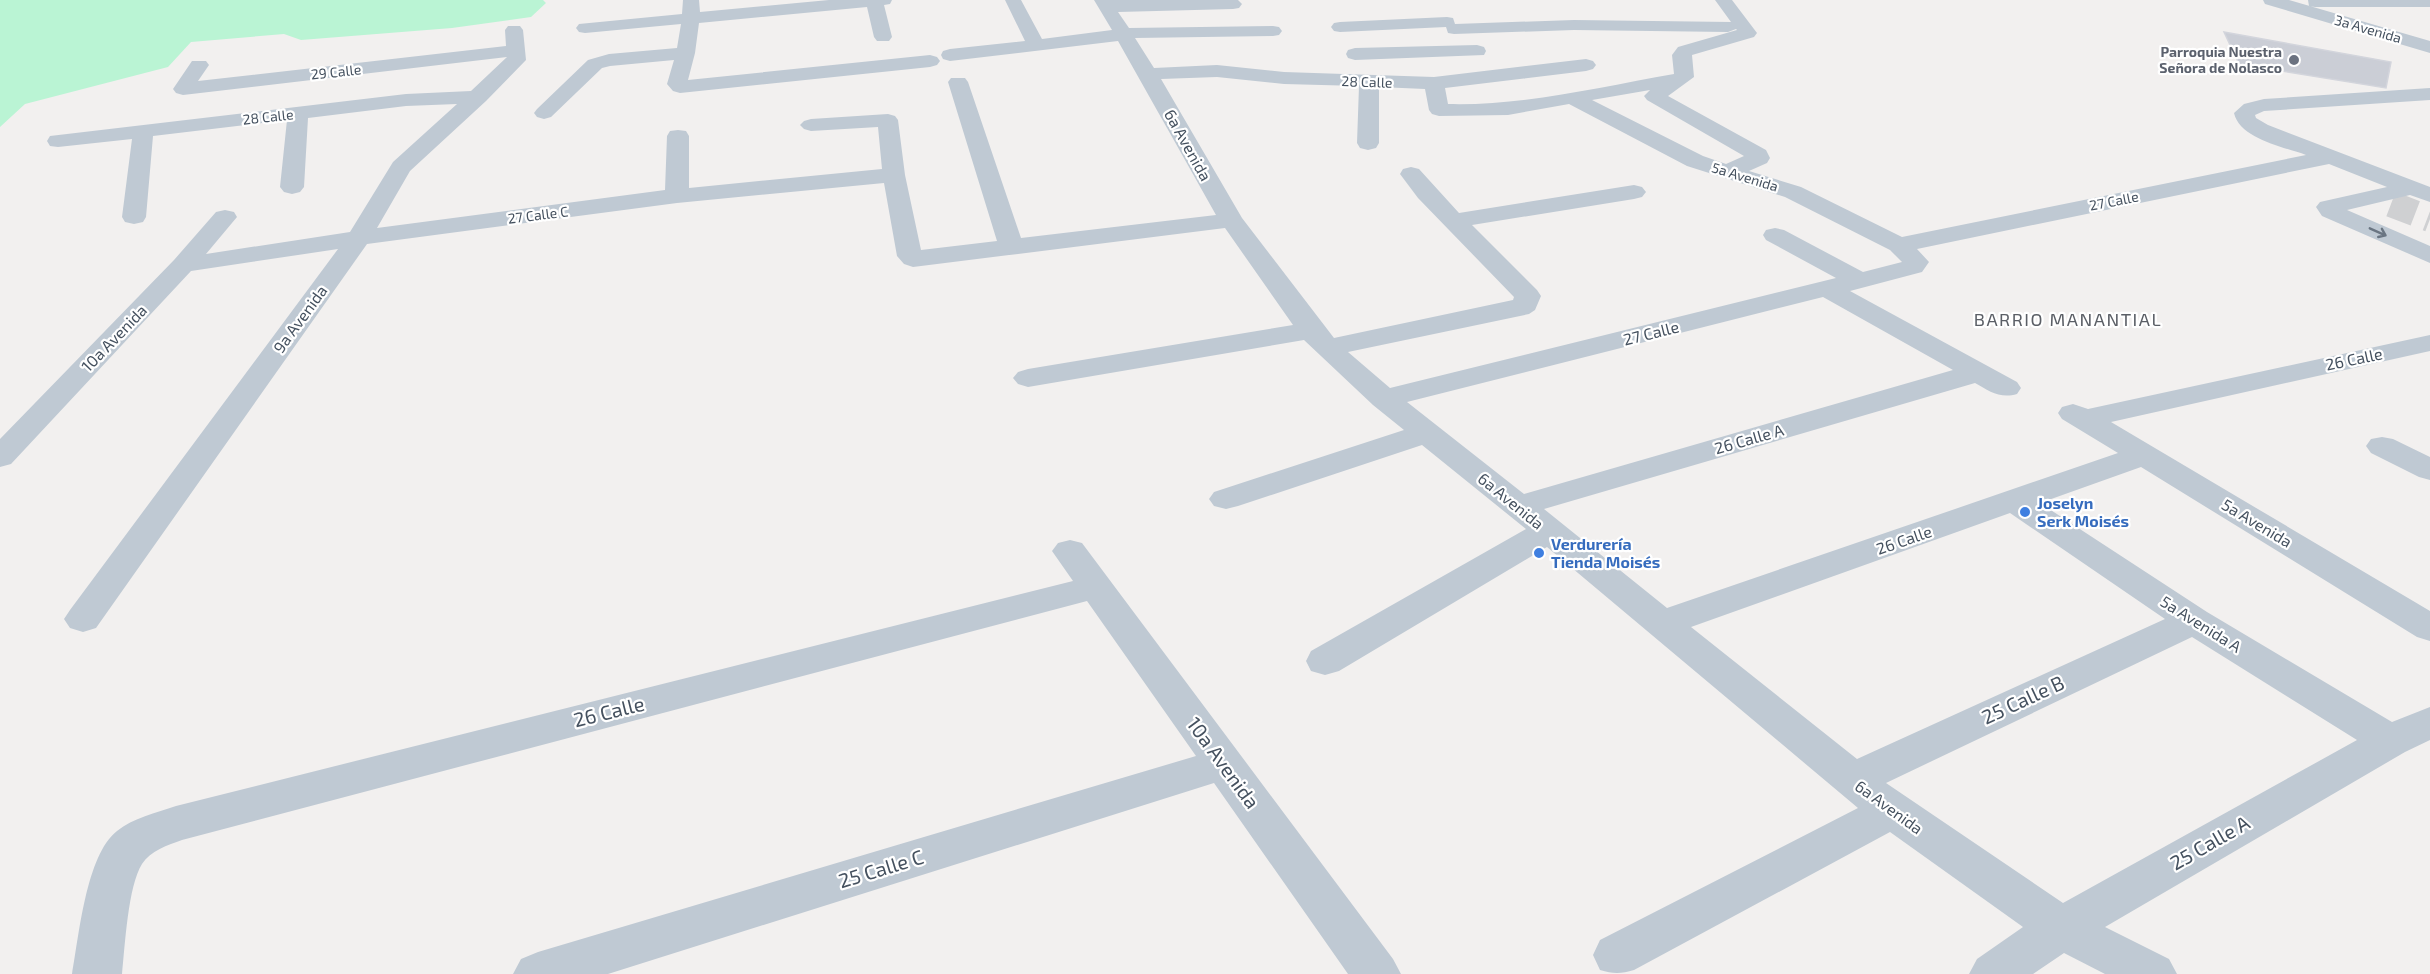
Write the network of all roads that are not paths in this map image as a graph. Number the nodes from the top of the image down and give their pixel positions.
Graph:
1 (691, 0) edge
2 (879, 0) edge
3 (1013, 0) edge
4 (1723, 0) edge
5 (2273, 1) edge
6 (2430, 2) edge
7 (1233, 4) dead end
8 (1435, 8) dead end
9 (1564, 8) dead end
10 (1111, 15) edge
11 (692, 19) junction
12 (1451, 25) junction
13 (1574, 25) junction
14 (1272, 26) dead end
15 (1340, 27) dead end
16 (1745, 27) junction
17 (585, 28) dead end
18 (884, 37) dead end
19 (427, 40) dead end
20 (515, 40) joint
21 (1037, 45) junction
22 (2430, 47) edge
23 (1477, 51) junction
24 (686, 53) junction
25 (1355, 54) dead end
26 (950, 55) dead end
27 (930, 61) dead end
28 (200, 64) dead end
29 (415, 64) junction
30 (1586, 65) dead end
31 (1148, 74) junction
32 (1499, 75) junction
33 (1684, 78) junction
34 (958, 82) dead end
35 (1369, 82) junction
36 (1434, 83) junction
37 (2430, 94) edge
38 (479, 97) junction
39 (1571, 97) junction
40 (544, 113) dead end
41 (298, 114) junction
42 (811, 125) dead end
43 (143, 130) junction
44 (678, 136) dead end
45 (58, 141) dead end
46 (1368, 143) dead end
47 (2330, 157) junction
48 (1726, 172) junction
49 (1411, 174) dead end
50 (894, 176) junction
51 (292, 187) dead end
52 (1634, 192) dead end
53 (2421, 192) edge
54 (677, 196) junction
55 (134, 217) dead end
56 (225, 217) dead end
57 (1231, 220) junction
58 (1455, 221) junction
59 (1775, 234) dead end
60 (359, 238) junction
61 (1012, 248) junction
62 (1908, 253) junction
63 (2430, 255) edge
64 (183, 265) junction
65 (1859, 280) junction
66 (1828, 289) junction
67 (1319, 339) junction
68 (2430, 343) edge
69 (1978, 372) junction
70 (1028, 378) dead end
71 (2006, 388) dead end
72 (1384, 399) junction
73 (2076, 415) joint
74 (1426, 433) junction
75 (2382, 446) dead end
76 (2144, 455) junction
77 (0, 457) edge
78 (2430, 470) edge
79 (1226, 499) dead end
80 (2015, 501) junction
81 (1519, 506) junction
82 (1549, 531) junction
83 (1070, 551) dead end
84 (1096, 587) junction
85 (83, 619) dead end
86 (2194, 621) junction
87 (1662, 623) junction
88 (2430, 628) edge
89 (1325, 661) dead end
90 (2430, 722) edge
91 (2390, 741) junction
92 (1224, 764) junction
93 (1852, 780) junction
94 (1892, 811) junction
95 (2061, 928) junction
96 (1617, 955) dead end
97 (97, 974) edge
98 (538, 974) edge
99 (1376, 974) edge
100 (1994, 974) edge
101 (2152, 974) edge

1 - 11 street
2 - 11 street
2 - 18 street
3 - 21 street
4 - 16 street
5 - 6 street
5 - 22 street, 3a Avenida
7 - 10 street
8 - 12 street
9 - 13 street
10 - 14 street
10 - 21 street
10 - 31 street, 6a Avenida
11 - 17 street
11 - 24 street
12 - 13 street
12 - 15 street
12 - 23 street
13 - 16 street
16 - 33 street
19 - 29 street
20 - 29 street, 29 Calle
20 - 38 street, 9a Avenida
21 - 26 street
23 - 25 street
23 - 32 street
24 - 27 street
24 - 40 street
28 - 29 street, 29 Calle
30 - 32 street, 28 Calle
31 - 35 street, 28 Calle
31 - 57 street, 6a Avenida
32 - 36 street, 28 Calle
33 - 39 street
33 - 48 street
34 - 61 street
35 - 36 street, 28 Calle
35 - 46 street
36 - 39 street
37 - 47 street
38 - 41 street, 28 Calle
38 - 60 street, 9a Avenida
39 - 48 street, 5a Avenida
41 - 43 street, 28 Calle
41 - 51 street
42 - 50 street
43 - 45 street, 28 Calle
43 - 55 street
44 - 54 street
47 - 53 street
47 - 62 street, 27 Calle
48 - 62 street, 5a Avenida
49 - 58 street
50 - 54 street, 27 Calle C
50 - 61 street
52 - 58 street
53 -> 63 street
54 - 60 street, 27 Calle C
56 - 64 street, 10a Avenida
57 - 61 street
57 - 67 street, 6a Avenida
58 - 67 street
59 - 65 street
60 - 64 street, 27 Calle C
60 - 85 street, 9a Avenida
62 - 65 street, 27 Calle
64 - 77 street, 10a Avenida
65 - 66 street, 27 Calle
66 - 69 street
66 - 72 street, 27 Calle
67 - 70 street
67 - 72 street, 6a Avenida
68 - 73 street, 26 Calle
69 - 71 street
69 - 81 street, 26 Calle A
72 - 74 street, 6a Avenida
73 - 76 street, 5a Avenida
74 - 79 street
74 - 81 street, 6a Avenida
75 - 78 street
76 - 80 street, 26 Calle
76 - 88 street, 5a Avenida
80 - 86 street, 5a Avenida A
80 - 87 street, 26 Calle
81 - 82 street, 6a Avenida
82 - 87 street, 6a Avenida
82 - 89 street
83 - 84 street, 10a Avenida
84 - 92 street, 10a Avenida
84 - 97 street, 26 Calle
86 - 91 street, 5a Avenida A
86 - 93 street, 25 Calle B
87 - 93 street, 6a Avenida
90 - 91 street, 25 Calle A
91 - 95 street, 25 Calle A
92 - 98 street, 25 Calle C
92 - 99 street, 10a Avenida
93 - 94 street, 6a Avenida
94 - 95 street, 6a Avenida
94 - 96 street
95 - 100 street, 25 Calle A
95 - 101 street, 6a Avenida

